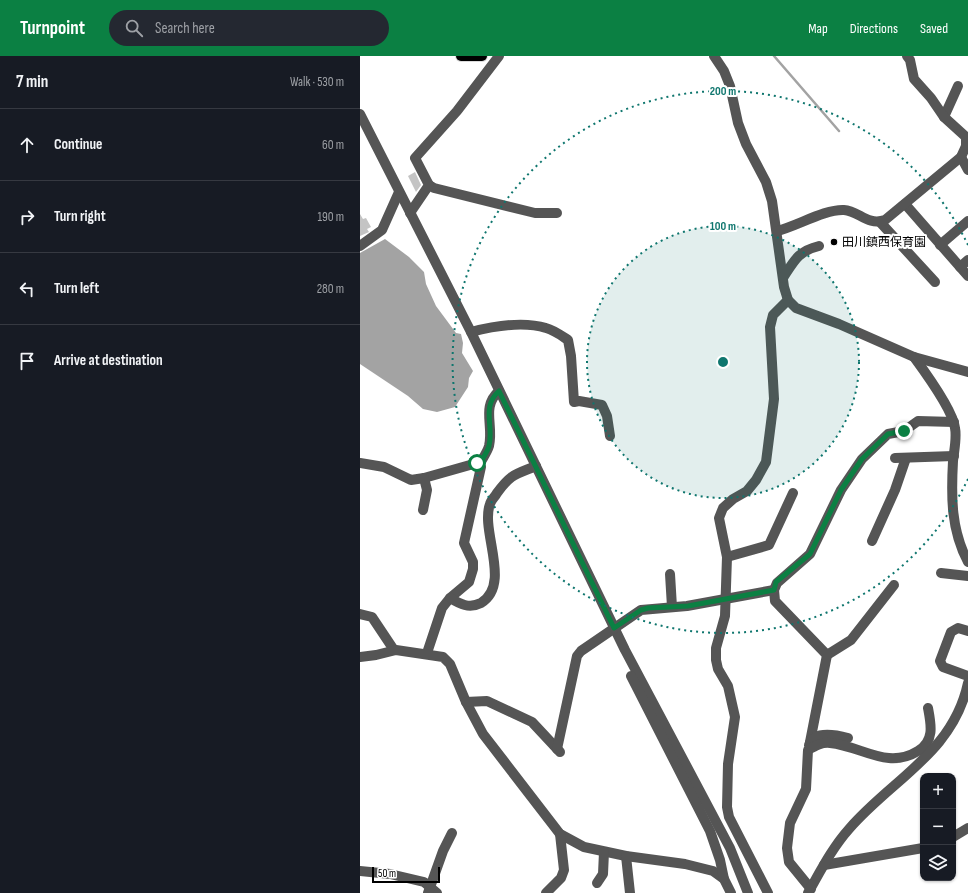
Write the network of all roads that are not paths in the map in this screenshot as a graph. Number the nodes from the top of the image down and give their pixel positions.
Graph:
1 (461, 56) edge
2 (482, 56) edge
3 (499, 56) edge
4 (714, 56) edge
5 (907, 56) edge
6 (958, 86) dead end
7 (360, 114) edge
8 (944, 117) junction
9 (961, 157) junction
10 (968, 170) edge
11 (429, 185) junction
12 (399, 192) junction
13 (905, 204) junction
14 (410, 213) junction
15 (557, 213) dead end
16 (968, 221) edge
17 (880, 222) junction
18 (777, 231) junction
19 (940, 245) junction
20 (360, 246) edge
21 (819, 246) dead end
22 (968, 260) edge
23 (960, 267) junction
24 (968, 276) edge
25 (783, 278) junction
26 (935, 282) dead end
27 (788, 300) junction
28 (471, 332) junction
29 (914, 357) junction
30 (968, 372) edge
31 (499, 391) junction
32 (954, 422) junction
33 (610, 436) dead end
34 (954, 456) junction
35 (895, 458) dead end
36 (906, 458) junction
37 (360, 462) edge
38 (479, 465) junction
39 (536, 466) junction
40 (424, 478) junction
41 (793, 493) dead end
42 (423, 510) dead end
43 (872, 541) dead end
44 (727, 557) junction
45 (968, 562) edge
46 (941, 573) dead end
47 (670, 574) dead end
48 (968, 576) edge
49 (894, 584) dead end
50 (774, 590) junction
51 (450, 598) junction
52 (726, 600) junction
53 (672, 607) junction
54 (360, 614) edge
55 (612, 630) junction
56 (968, 631) edge
57 (394, 650) junction
58 (427, 653) junction
59 (827, 655) junction
60 (360, 657) edge
61 (968, 676) edge
62 (968, 683) edge
63 (466, 702) junction
64 (928, 708) dead end
65 (848, 738) dead end
66 (809, 746) junction
67 (900, 759) junction
68 (916, 765) junction
69 (968, 828) edge
70 (452, 833) dead end
71 (560, 834) junction
72 (956, 835) edge
73 (920, 849) edge
74 (604, 852) junction
75 (626, 856) junction
76 (824, 865) junction
77 (360, 871) edge
78 (724, 879) junction
79 (597, 883) dead end
80 (432, 891) edge
81 (809, 891) edge
82 (546, 893) edge
83 (630, 893) edge
84 (731, 893) edge
85 (748, 893) edge
86 (768, 893) edge

1 - 2 main road
3 - 11 street
4 - 18 street
5 - 8 street
6 - 8 street
7 - 12 street
8 - 9 street
9 - 10 street
9 - 13 street
11 - 14 street
11 - 15 street
12 - 14 street
12 - 20 street
13 - 17 street
13 - 19 street
14 - 28 street
16 - 19 street
17 - 18 street
17 - 26 street
18 - 25 street
19 - 23 street
21 - 25 street
22 - 23 street
23 - 24 street
25 - 27 street
27 - 29 street
27 - 44 street
28 - 31 street
28 - 33 street
29 - 30 street
29 - 32 street
31 - 38 street
31 - 39 street
32 - 34 street
32 - 50 street
34 - 36 street
34 - 45 street
35 - 36 street
36 - 43 street
37 - 40 street
38 - 40 street
38 - 51 street
39 - 51 street
39 - 55 street
40 - 42 street
41 - 44 street
44 - 52 street
46 - 48 street
47 - 53 street
49 - 59 street
50 - 52 street
50 - 59 street
51 - 58 street
52 - 53 street
52 - 86 street
53 - 55 street
54 - 57 street
55 - 63 street
55 - 78 street
55 - 85 street
56 - 61 street
57 - 58 street
57 - 60 street
58 - 63 street
59 - 66 street
62 - 68 street
63 - 71 street
64 - 67 street
65 - 66 street
66 - 67 street
66 - 81 street
67 - 68 street
68 - 76 street
69 - 72 street
70 - 80 street
71 - 74 street
71 - 82 street
73 - 76 street
74 - 75 street
74 - 79 street
75 - 78 street
75 - 83 street
76 - 81 street
77 - 80 street
78 - 84 street

